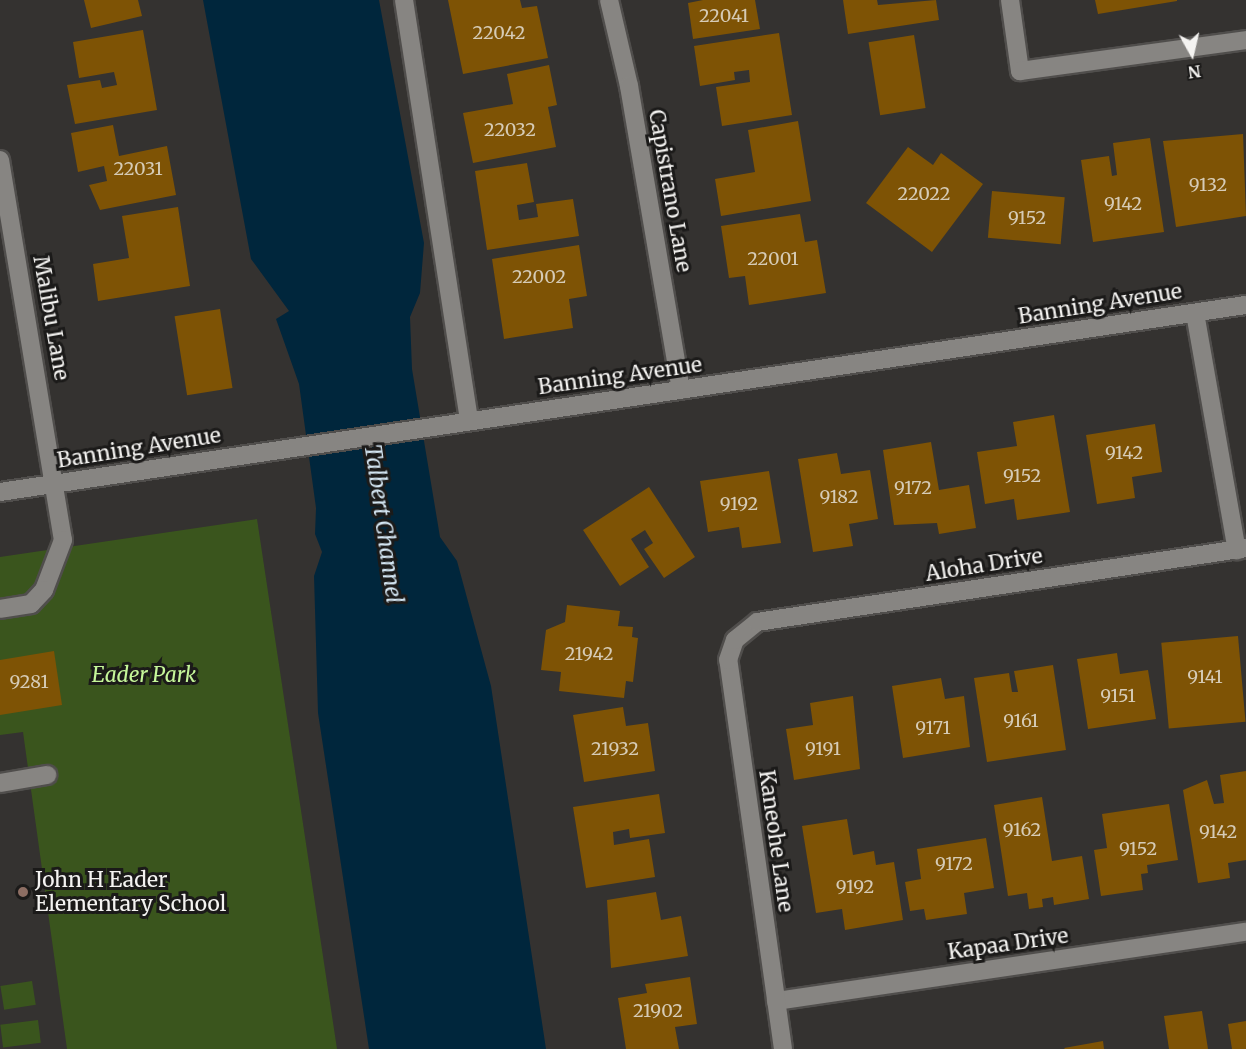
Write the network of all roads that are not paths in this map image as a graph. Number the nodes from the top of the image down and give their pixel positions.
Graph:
1 (404, 0) edge
2 (609, 0) edge
3 (1010, 0) edge
4 (1246, 40) edge
5 (0, 160) edge
6 (1246, 305) edge
7 (1195, 313) junction
8 (681, 390) junction
9 (469, 421) junction
10 (56, 484) junction
11 (0, 492) edge
12 (1242, 549) edge
13 (0, 609) edge
14 (735, 640) joint
15 (47, 776) dead end
16 (0, 783) edge
17 (1246, 932) edge
18 (776, 1001) junction
19 (783, 1049) edge

1 - 9 street
2 - 8 street, Capistrano Lane
3 - 4 street
5 - 10 street, Malibu Lane
6 - 7 street, Banning Avenue
7 - 8 street, Banning Avenue
7 - 12 street
8 - 9 street, Banning Avenue
9 - 10 street, Banning Avenue
10 - 11 street, Banning Avenue
10 - 13 street, Malibu Lane
12 - 14 street, Aloha Drive
14 - 18 street, Kaneohe Lane
15 - 16 street
17 - 18 street, Kapaa Drive
18 - 19 street, Kaneohe Lane

